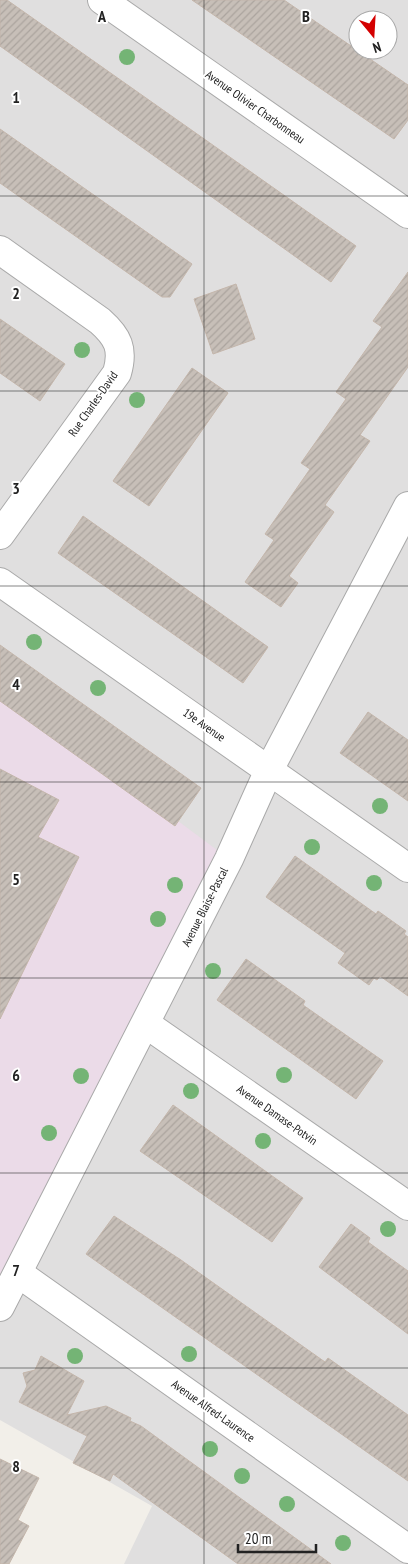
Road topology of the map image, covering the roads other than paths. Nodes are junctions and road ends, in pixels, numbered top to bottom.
1 (102, 0) edge
2 (408, 214) edge
3 (0, 250) edge
4 (408, 506) edge
5 (0, 536) edge
6 (401, 538) edge
7 (0, 582) edge
8 (269, 770) junction
9 (408, 868) edge
10 (146, 1024) junction
11 (408, 1206) edge
12 (18, 1273) junction
13 (0, 1307) edge
14 (408, 1549) edge

1 - 2 street, Avenue Olivier Charbonneau
3 - 5 street, Rue Charles-David
4 - 6 street, Avenue Blaise-Pascal
6 - 8 street, Avenue Blaise-Pascal
7 - 8 street, 19e Avenue
8 - 9 street, 19e Avenue
8 - 10 street, Avenue Blaise-Pascal
10 - 11 street, Avenue Damase-Potvin
10 - 12 street, Avenue Blaise-Pascal
12 - 13 street, Avenue Blaise-Pascal
12 - 14 street, Avenue Alfred-Laurence

